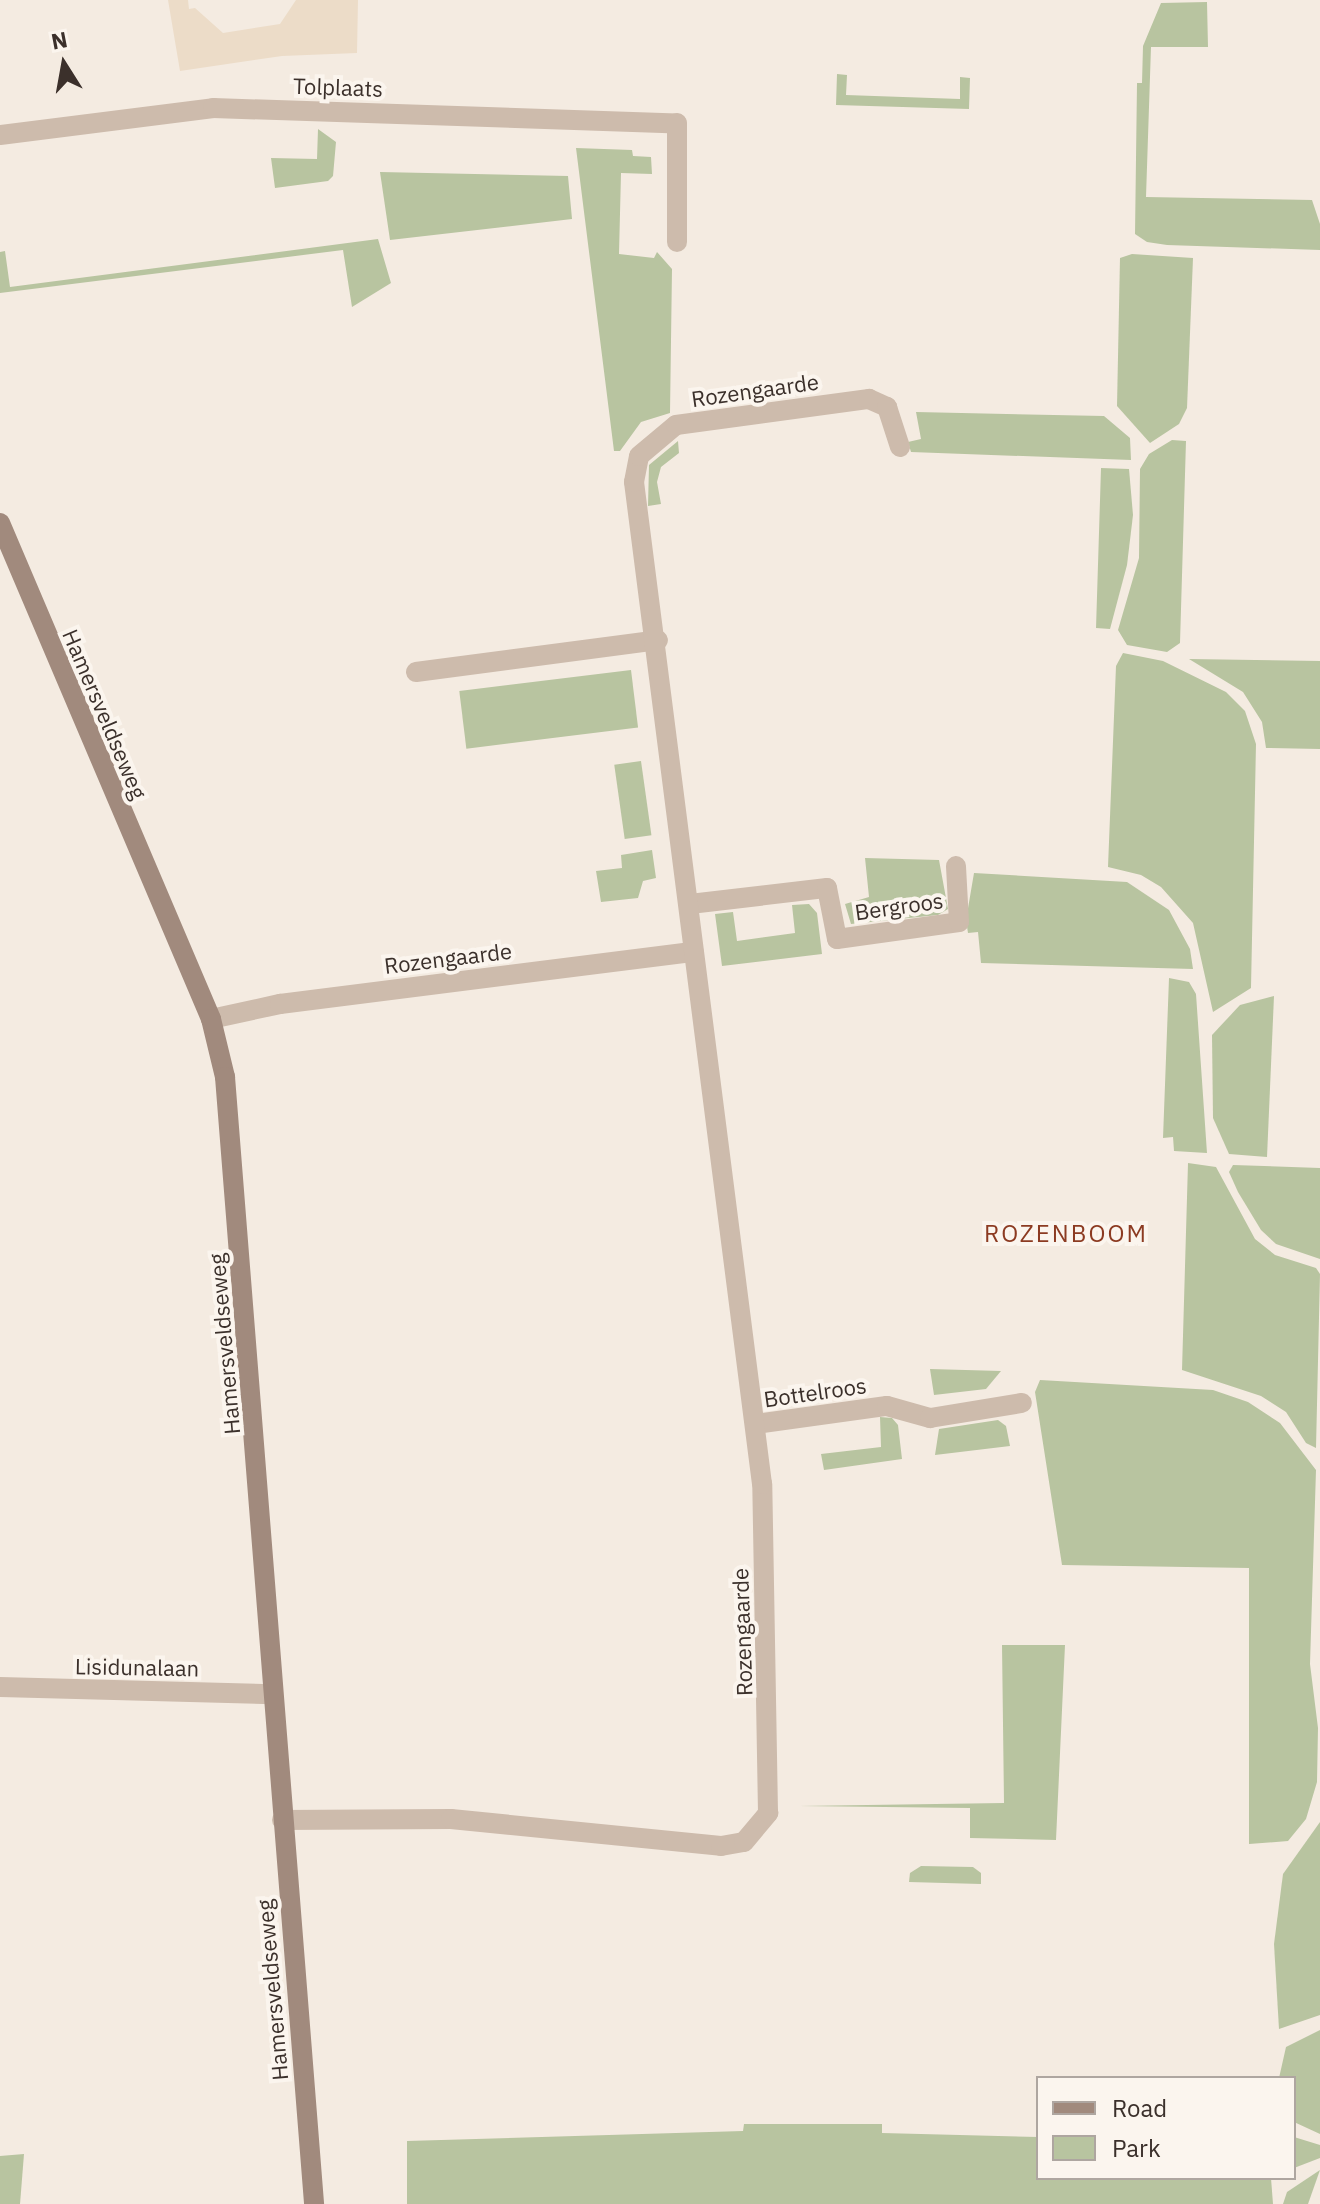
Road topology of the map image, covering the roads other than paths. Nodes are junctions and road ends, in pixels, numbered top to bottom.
1 (0, 135) edge
2 (677, 242) dead end
3 (900, 447) dead end
4 (0, 523) edge
5 (658, 640) junction
6 (416, 672) dead end
7 (956, 866) dead end
8 (690, 904) junction
9 (694, 952) junction
10 (211, 1019) junction
11 (1022, 1403) dead end
12 (755, 1424) junction
13 (0, 1687) edge
14 (273, 1694) junction
15 (282, 1820) junction
16 (314, 2204) edge

1 - 2 street, Tolplaats
3 - 5 street, Rozengaarde
4 - 10 street, Hamersveldseweg
5 - 6 street
5 - 8 street, Rozengaarde
7 - 8 street, Bergroos
8 - 9 street, Rozengaarde
9 - 10 street, Rozengaarde
9 - 12 street, Rozengaarde
10 - 14 street, Hamersveldseweg
11 - 12 street, Bottelroos
12 - 15 street, Rozengaarde
13 - 14 street, Lisidunalaan
14 - 15 street, Hamersveldseweg
15 - 16 street, Hamersveldseweg

